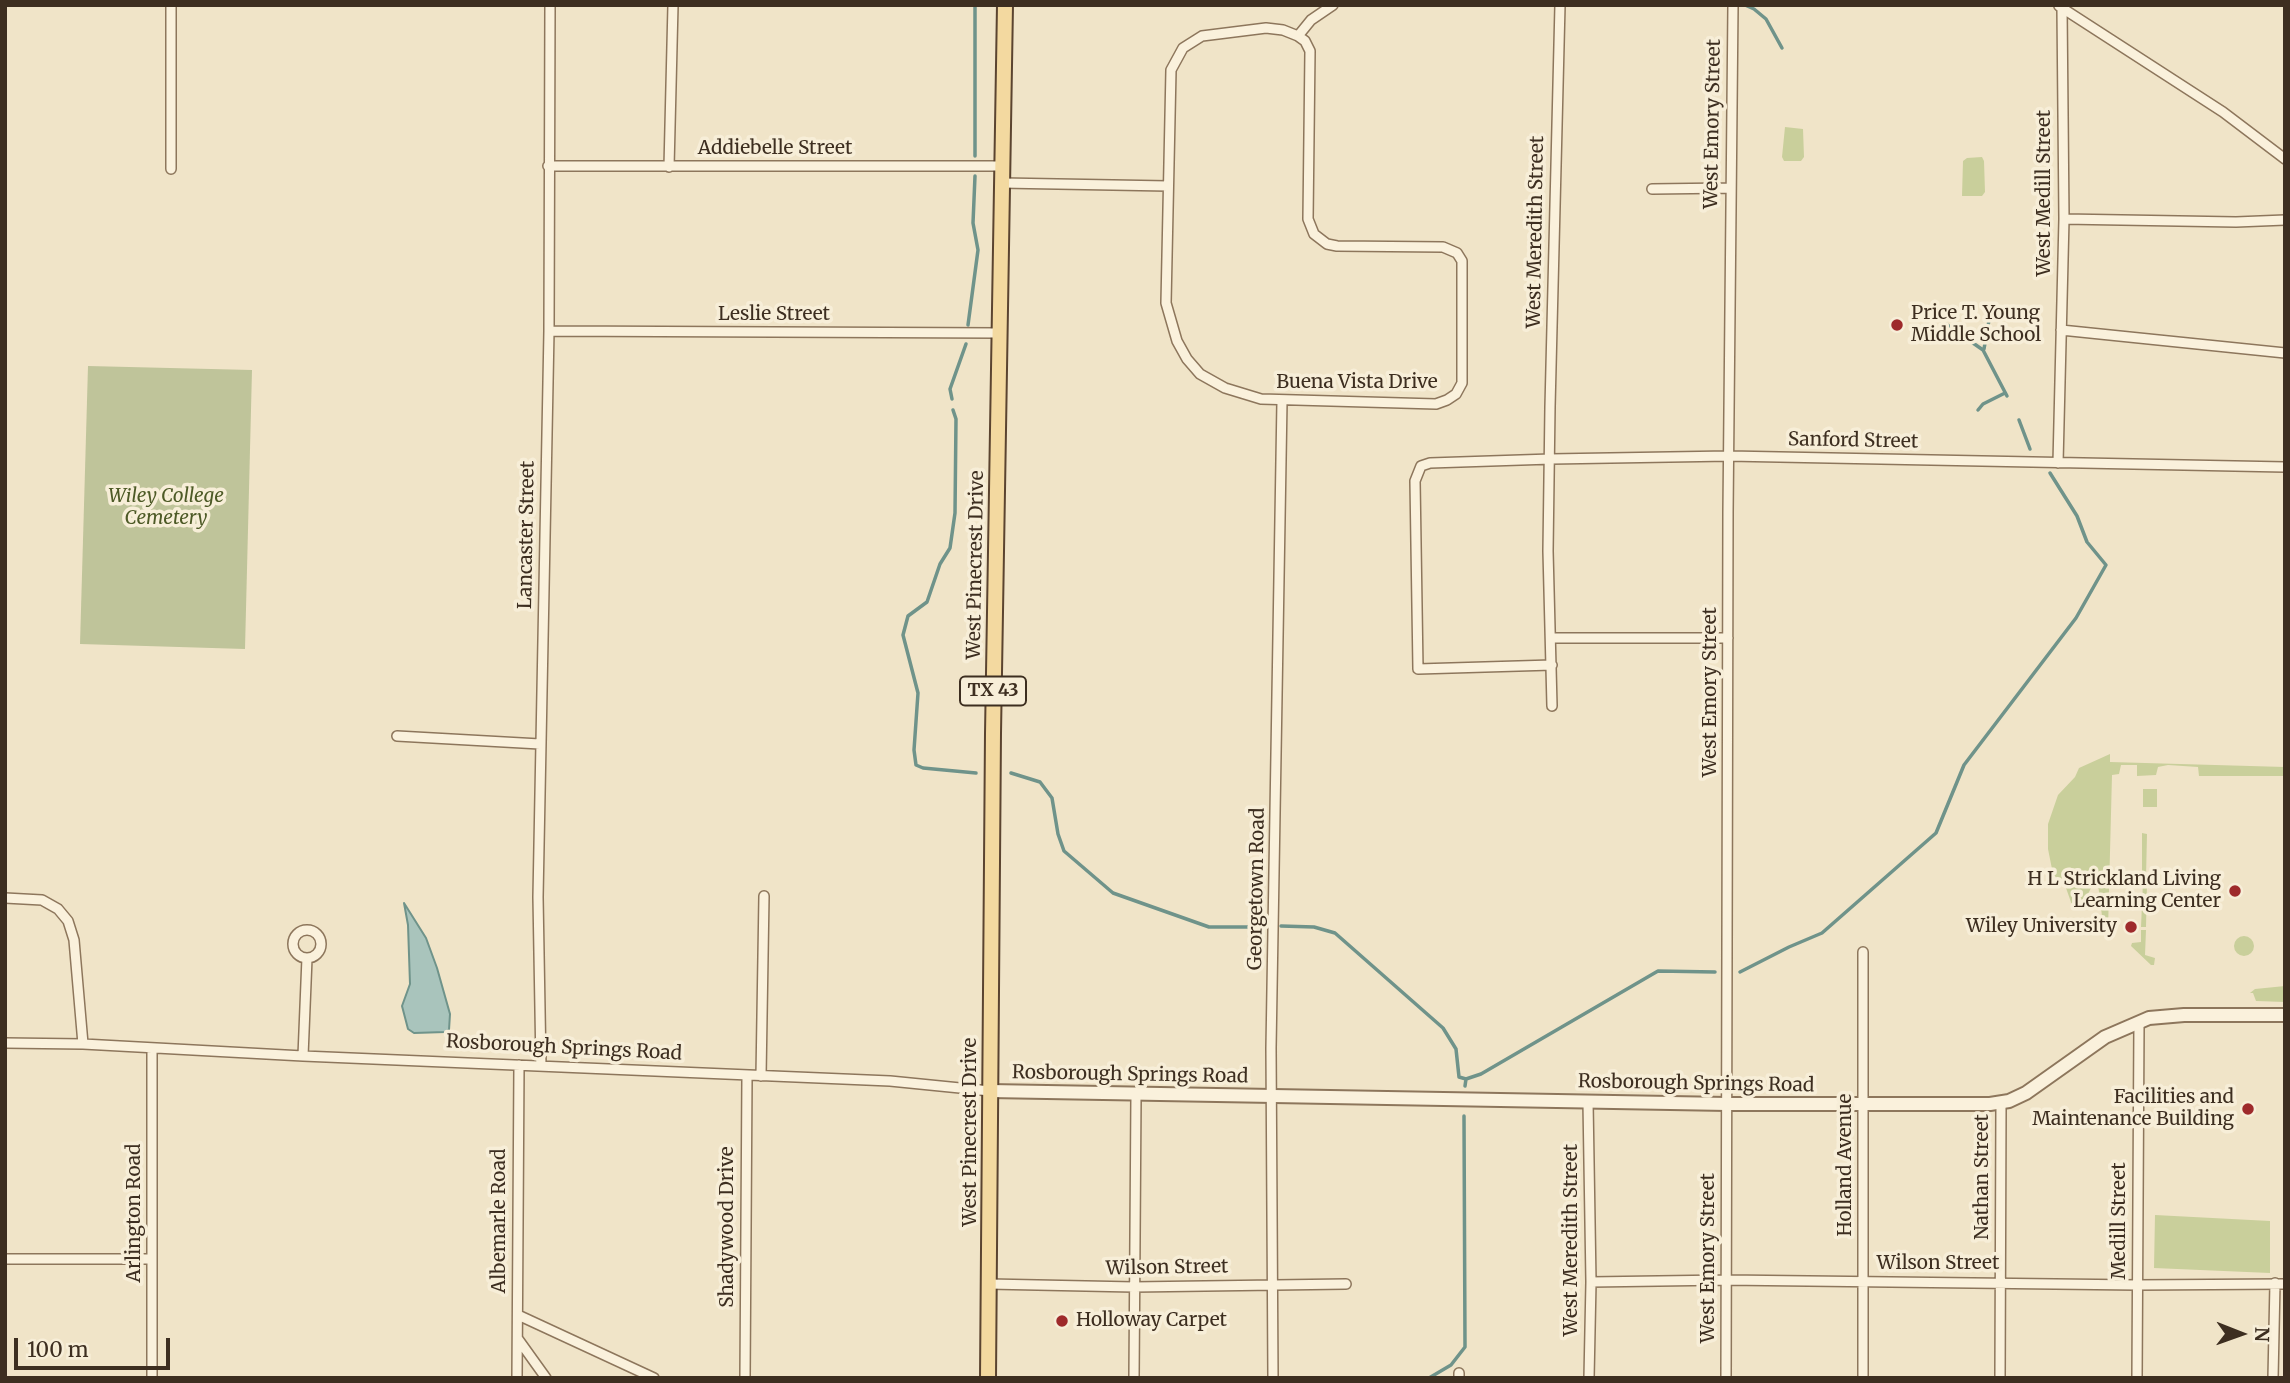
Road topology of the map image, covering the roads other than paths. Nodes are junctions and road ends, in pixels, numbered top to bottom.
1 (171, 5) edge
2 (550, 5) edge
3 (673, 5) edge
4 (1004, 5) edge
5 (1333, 5) edge
6 (1560, 5) edge
7 (1732, 5) edge
8 (2060, 7) edge
9 (1298, 36) junction
10 (2285, 159) edge
11 (548, 166) junction
12 (1002, 166) junction
13 (669, 167) junction
14 (171, 169) dead end
15 (1002, 183) junction
16 (1168, 186) junction
17 (1730, 188) junction
18 (1652, 189) dead end
19 (2064, 219) junction
20 (2285, 220) edge
21 (2061, 330) junction
22 (549, 331) junction
23 (998, 333) junction
24 (2285, 354) edge
25 (1283, 401) junction
26 (1729, 456) junction
27 (1551, 459) junction
28 (2058, 463) junction
29 (2285, 467) edge
30 (1551, 638) junction
31 (1728, 638) junction
32 (1552, 665) junction
33 (1552, 706) dead end
34 (397, 736) dead end
35 (540, 744) junction
36 (764, 895) dead end
37 (5, 898) edge
38 (1863, 952) dead end
39 (307, 958) dead end
40 (2285, 1015) edge
41 (2139, 1022) junction
42 (5, 1043) edge
43 (83, 1044) junction
44 (152, 1049) junction
45 (303, 1056) junction
46 (519, 1065) junction
47 (541, 1066) junction
48 (747, 1076) junction
49 (761, 1076) junction
50 (990, 1091) junction
51 (1136, 1095) junction
52 (1271, 1097) junction
53 (1588, 1102) junction
54 (2001, 1103) junction
55 (1727, 1104) junction
56 (1864, 1105) junction
57 (5, 1259) edge
58 (152, 1259) junction
59 (1726, 1280) junction
60 (1591, 1282) junction
61 (1864, 1282) junction
62 (2000, 1282) junction
63 (2280, 1283) edge
64 (989, 1284) junction
65 (1271, 1284) junction
66 (1346, 1284) dead end
67 (2137, 1284) junction
68 (1134, 1287) junction
69 (518, 1315) junction
70 (517, 1339) junction
71 (152, 1378) edge
72 (517, 1378) edge
73 (546, 1378) edge
74 (654, 1378) edge
75 (745, 1378) edge
76 (988, 1378) edge
77 (1134, 1378) edge
78 (1273, 1378) edge
79 (1589, 1378) edge
80 (1726, 1378) edge
81 (1863, 1378) edge
82 (2000, 1378) edge
83 (2137, 1378) edge
84 (2273, 1378) edge

1 - 14 street
2 - 11 street, Lancaster Street
3 - 13 street
4 - 12 main road, West Pinecrest Drive / TX 43
5 - 9 street
6 - 27 street, West Meredith Street
7 - 17 street, West Emory Street
8 - 10 street
8 - 19 street, West Medill Street
9 - 16 street, Buena Vista Drive
9 - 25 street, Buena Vista Drive
11 - 13 street, Addiebelle Street
11 - 22 street, Lancaster Street
12 - 13 street, Addiebelle Street
12 - 15 main road, West Pinecrest Drive / TX 43
15 - 16 street
15 - 23 main road, West Pinecrest Drive / TX 43
16 - 25 street, Buena Vista Drive
17 - 18 street
17 - 26 street, West Emory Street
19 - 20 street
19 - 21 street, West Medill Street
21 - 24 street
21 - 28 street, West Medill Street
22 - 23 street, Leslie Street
22 - 35 street, Lancaster Street
23 - 50 main road, West Pinecrest Drive / TX 43
25 - 52 street, Georgetown Road
26 - 27 street, Sanford Street
26 - 28 street, Sanford Street
26 - 31 street, West Emory Street
27 - 30 street, West Meredith Street
27 - 32 street, Sanford Street
28 - 29 street, Sanford Street
30 - 31 street
30 - 32 street, West Meredith Street
31 - 55 street, West Emory Street
32 - 33 street, West Meredith Street
34 - 35 street
35 - 47 street, Lancaster Street
36 - 49 street
37 - 43 street
38 - 56 street, Holland Avenue
39 - 45 street
40 - 41 street, Rosborough Springs Road
41 - 54 street, Rosborough Springs Road
41 - 67 street, Medill Street
42 - 43 street, Rosborough Springs Road
43 - 44 street, Rosborough Springs Road
44 - 45 street, Rosborough Springs Road
44 - 58 street, Arlington Road
45 - 46 street, Rosborough Springs Road
46 - 47 street, Rosborough Springs Road
46 - 69 street, Albemarle Road
47 - 48 street, Rosborough Springs Road
48 - 49 street, Rosborough Springs Road
48 - 75 street, Shadywood Drive
49 - 50 street, Rosborough Springs Road
50 - 51 street, Rosborough Springs Road
50 - 64 main road, West Pinecrest Drive / TX 43
51 - 52 street, Rosborough Springs Road
51 - 68 street
52 - 53 street, Rosborough Springs Road
52 - 65 street, Georgetown Road
53 - 55 street, Rosborough Springs Road
53 - 60 street, West Meredith Street
54 - 56 street, Rosborough Springs Road
54 - 62 street, Nathan Street
55 - 56 street, Rosborough Springs Road
55 - 59 street, West Emory Street
56 - 61 street, Holland Avenue
57 - 58 street
58 - 71 street, Arlington Road
59 - 60 street, Wilson Street
59 - 61 street, Wilson Street
59 - 80 street, West Emory Street
60 - 79 street, West Meredith Street
61 - 62 street, Wilson Street
61 - 81 street, Holland Avenue
62 - 67 street, Wilson Street
62 - 82 street, Nathan Street
63 - 67 street, Wilson Street
63 - 84 street
64 - 68 street, Wilson Street
64 - 76 main road, West Pinecrest Drive / TX 43
65 - 66 street, Wilson Street
65 - 68 street, Wilson Street
65 - 78 street, Georgetown Road
67 - 83 street, Medill Street
68 - 77 street
69 - 70 street, Albemarle Road
69 - 74 street
70 - 72 street, Albemarle Road
70 - 73 street

